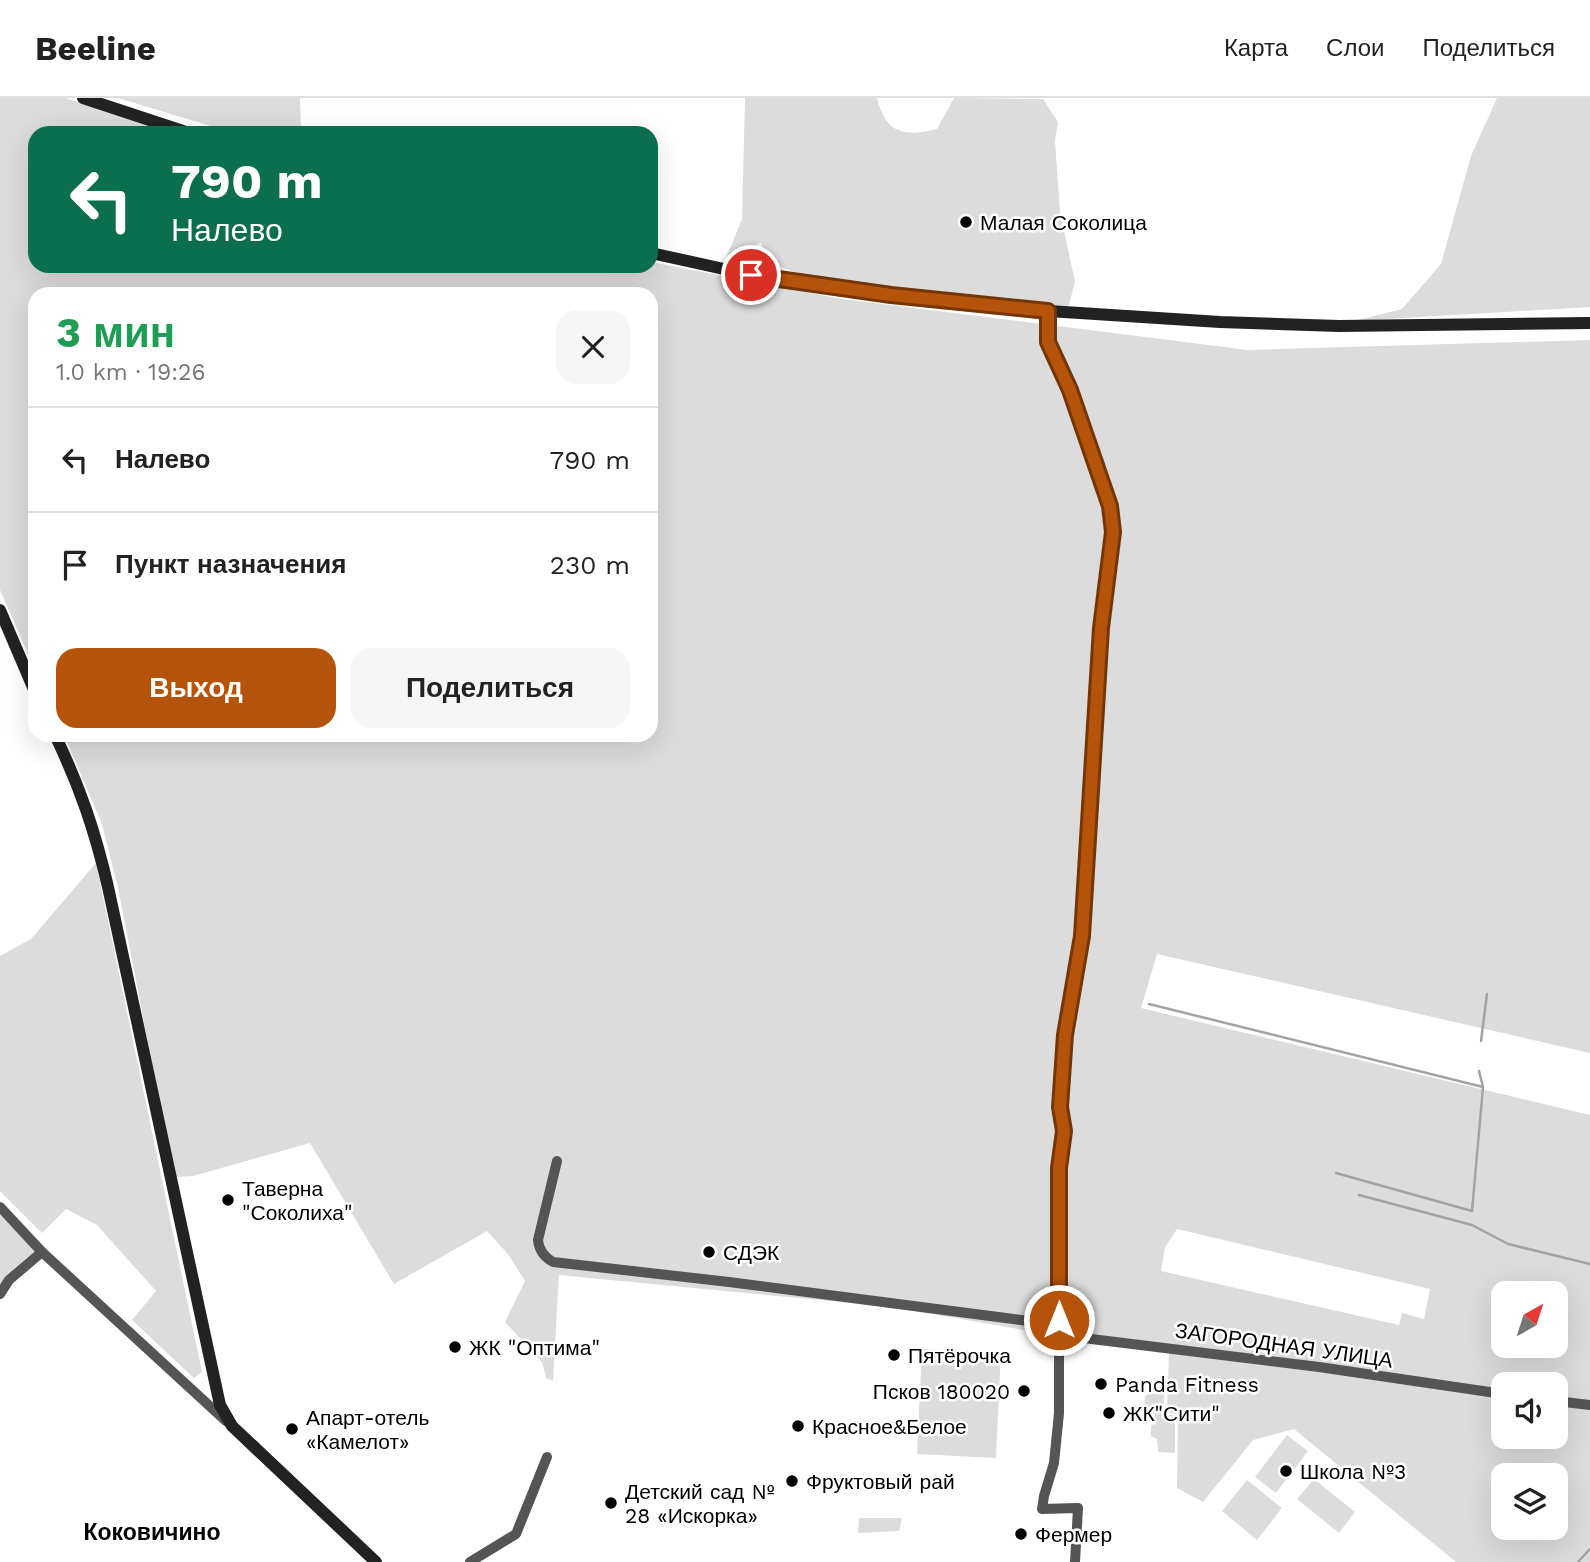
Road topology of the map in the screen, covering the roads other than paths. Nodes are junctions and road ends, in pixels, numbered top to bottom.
1 (83, 98) edge
2 (168, 126) edge
3 (658, 255) edge
4 (1048, 311) junction
5 (1590, 323) edge
6 (0, 610) edge
7 (28, 676) edge
8 (58, 742) edge
9 (557, 1161) dead end
10 (0, 1207) edge
11 (42, 1252) junction
12 (0, 1294) edge
13 (1059, 1330) junction
14 (214, 1382) junction
15 (194, 1391) junction
16 (1491, 1392) edge
17 (1568, 1402) edge
18 (1590, 1405) edge
19 (232, 1426) junction
20 (547, 1457) dead end
21 (376, 1562) edge
22 (470, 1562) edge
23 (1075, 1562) edge

1 - 2 street
3 - 4 street
4 - 5 street
4 - 13 street
6 - 7 street
8 - 14 street
9 - 13 street, ЗАГОРОДНАЯ УЛИЦА
10 - 11 street
11 - 12 street
11 - 15 street
13 - 16 street, ЗАГОРОДНАЯ УЛИЦА
13 - 23 street
14 - 15 street
14 - 19 street
15 - 19 street
17 - 18 street
19 - 21 street
20 - 22 street

